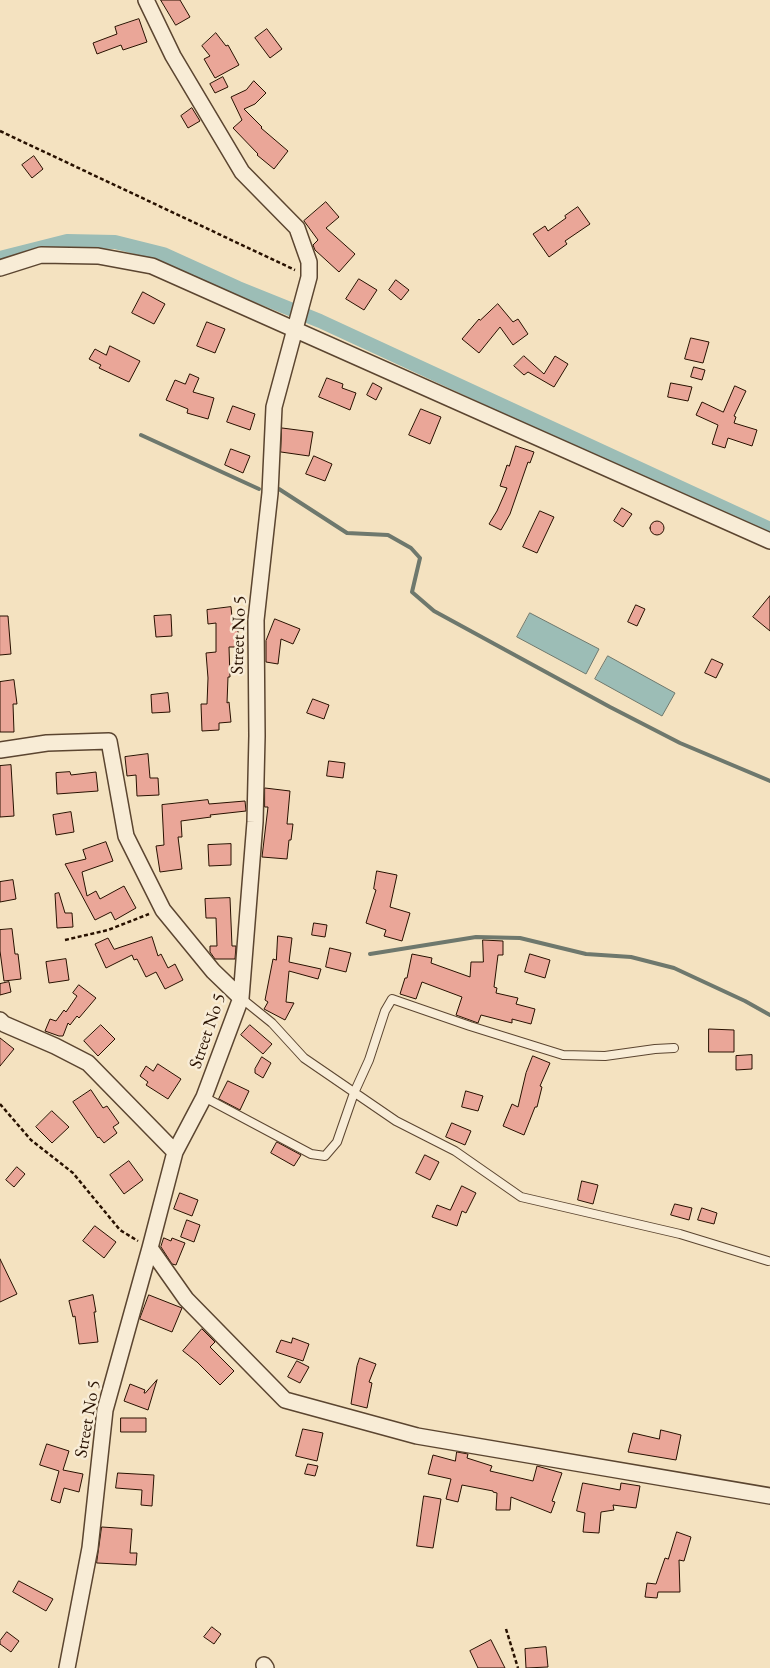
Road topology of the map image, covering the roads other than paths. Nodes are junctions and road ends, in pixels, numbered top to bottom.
1 (146, 0) edge
2 (0, 268) edge
3 (296, 325) junction
4 (770, 541) edge
5 (0, 750) edge
6 (241, 998) junction
7 (0, 1020) edge
8 (674, 1048) dead end
9 (354, 1092) junction
10 (204, 1097) junction
11 (175, 1152) junction
12 (150, 1248) junction
13 (768, 1261) dead end
14 (770, 1496) edge
15 (67, 1668) edge

1 - 3 street, Street No 5
2 - 3 street
3 - 4 street
3 - 6 street, Street No 5
5 - 6 street
6 - 9 lane
6 - 10 street, Street No 5
7 - 11 street
8 - 9 lane
9 - 10 lane
9 - 13 lane
10 - 11 street, Street No 5
11 - 12 street, Street No 5
12 - 14 street
12 - 15 street, Street No 5

